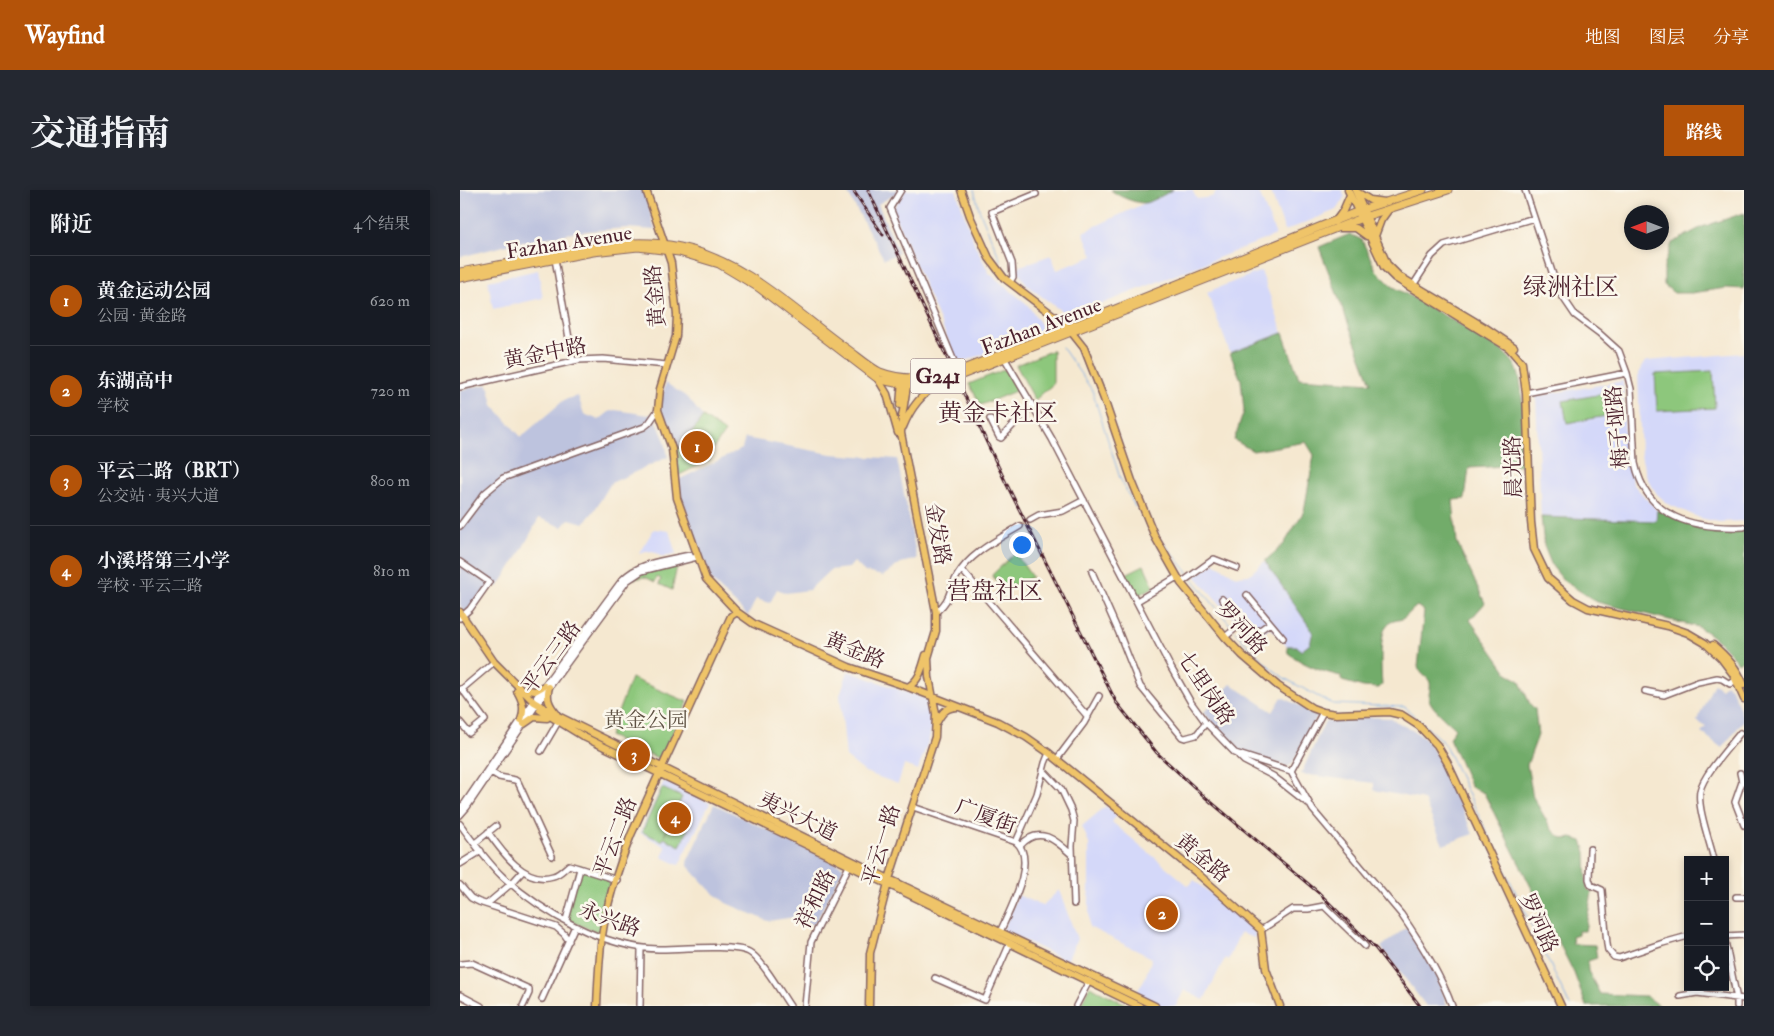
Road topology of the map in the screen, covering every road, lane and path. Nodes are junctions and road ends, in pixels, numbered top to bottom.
1 (646, 190) edge
2 (901, 190) edge
3 (961, 190) edge
4 (1423, 190) edge
5 (1448, 190) edge
6 (1525, 190) edge
7 (1352, 192) edge
8 (1036, 194) dead end
9 (1388, 205) junction
10 (1362, 214) junction
11 (1534, 218) junction
12 (1336, 225) junction
13 (1373, 238) junction
14 (666, 248) junction
15 (555, 259) junction
16 (460, 272) edge
17 (460, 278) edge
18 (1010, 282) junction
19 (1412, 287) junction
20 (1070, 330) junction
21 (1006, 359) junction
22 (573, 361) junction
23 (666, 365) junction
24 (958, 370) junction
25 (1627, 373) junction
26 (878, 379) junction
27 (905, 381) junction
28 (940, 382) junction
29 (460, 387) edge
30 (1528, 393) junction
31 (1032, 405) junction
32 (658, 411) junction
33 (990, 419) dead end
34 (900, 433) junction
35 (1084, 500) junction
36 (1030, 520) tunnel mouth
37 (460, 526) edge
38 (1020, 526) tunnel mouth
39 (1744, 528) edge
40 (695, 555) junction
41 (460, 562) edge
42 (1237, 568) dead end
43 (962, 570) junction
44 (1092, 572) dead end
45 (1177, 577) junction
46 (1181, 584) junction
47 (1247, 595) dead end
48 (1222, 600) dead end
49 (1137, 601) junction
50 (737, 612) junction
51 (936, 612) junction
52 (461, 617) edge
53 (1242, 623) junction
54 (1270, 623) junction
55 (1225, 637) junction
56 (1283, 638) dead end
57 (926, 654) junction
58 (492, 663) junction
59 (1744, 665) edge
60 (1738, 675) edge
61 (1744, 685) edge
62 (547, 687) junction
63 (908, 687) junction
64 (461, 689) edge
65 (518, 689) junction
66 (1645, 691) dead end
67 (931, 696) junction
68 (1099, 696) dead end
69 (1744, 699) edge
70 (534, 704) junction
71 (961, 708) junction
72 (1323, 712) junction
73 (1088, 717) junction
74 (559, 720) junction
75 (460, 722) edge
76 (522, 722) junction
77 (937, 723) junction
78 (1206, 723) junction
79 (1740, 733) dead end
80 (541, 751) dead end
81 (1049, 753) junction
82 (1235, 753) junction
83 (1057, 759) junction
84 (1042, 770) junction
85 (661, 771) junction
86 (1291, 771) junction
87 (491, 772) junction
88 (1740, 772) dead end
89 (913, 807) junction
90 (460, 808) edge
91 (1313, 810) junction
92 (460, 815) edge
93 (460, 824) edge
94 (1744, 825) edge
95 (496, 826) dead end
96 (488, 832) junction
97 (475, 843) junction
98 (1018, 844) junction
99 (1590, 849) dead end
100 (481, 851) junction
101 (1072, 855) junction
102 (552, 856) dead end
103 (1713, 856) edge
104 (460, 864) edge
105 (850, 866) junction
106 (580, 868) junction
107 (523, 871) junction
108 (616, 880) junction
109 (887, 881) junction
110 (512, 883) junction
111 (460, 885) edge
112 (1744, 897) edge
113 (1736, 898) dead end
114 (487, 904) junction
115 (1074, 904) dead end
116 (566, 920) junction
117 (575, 926) junction
118 (1261, 930) junction
119 (1000, 932) junction
120 (1744, 935) edge
121 (1729, 936) edge
122 (1684, 937) edge
123 (604, 938) junction
124 (569, 941) junction
125 (1010, 943) junction
126 (1365, 946) dead end
127 (1726, 946) edge
128 (641, 948) junction
129 (460, 964) edge
130 (935, 978) dead end
131 (1089, 981) junction
132 (460, 995) edge
133 (1680, 996) dead end
134 (1744, 998) edge
135 (542, 999) dead end
136 (1737, 999) junction
137 (481, 1006) edge
138 (522, 1006) edge
139 (597, 1006) edge
140 (601, 1006) edge
141 (640, 1006) edge
142 (790, 1006) edge
143 (805, 1006) edge
144 (867, 1006) edge
145 (1076, 1006) edge
146 (1139, 1006) edge
147 (1155, 1006) edge
148 (1280, 1006) edge
149 (1452, 1006) edge
150 (1561, 1006) edge
151 (1736, 1006) edge

1 - 14 main road, 黄金路
2 - 24 street
3 - 18 main road, 罗河路
4 - 9 highway, Fazhan Avenue / G241
5 - 9 highway, Fazhan Avenue / G241
6 - 11 street, 梅子垭路
7 - 9 main road
7 - 10 main road, 晨光路
7 - 12 main road
8 - 18 street
9 - 10 highway, Fazhan Avenue / G241
9 - 13 main road
10 - 12 highway, Fazhan Avenue / G241
10 - 13 main road, 晨光路
11 - 19 street
11 - 25 street, 梅子垭路
12 - 13 main road
12 - 20 highway, Fazhan Avenue / G241
13 - 19 main road, 晨光路
14 - 15 highway, Fazhan Avenue / G241
14 - 16 highway, Fazhan Avenue / G241
14 - 23 main road, 黄金路
14 - 26 highway, Fazhan Avenue / G241
14 - 27 highway, Fazhan Avenue / G241
15 - 17 highway, Fazhan Avenue / G241
15 - 22 street
18 - 20 main road, 罗河路
19 - 30 main road, 晨光路
20 - 21 highway, Fazhan Avenue / G241
20 - 24 highway, Fazhan Avenue / G241
20 - 45 main road, 罗河路
21 - 28 highway, Fazhan Avenue / G241
21 - 31 street, 七里岗路
22 - 23 street, 黄金中路
22 - 29 street, 黄金中路
23 - 32 main road, 黄金路
24 - 27 highway, Fazhan Avenue / G241
25 - 30 street
25 - 39 street, 梅子垭路
26 - 27 highway, Fazhan Avenue / G241
26 - 34 main road
27 - 28 highway, Fazhan Avenue / G241
27 - 34 main road, 金发路
28 - 34 main road
30 - 60 main road, 晨光路
31 - 33 street
31 - 35 street, 七里岗路
32 - 37 street
32 - 40 main road, 黄金路
34 - 51 main road, 金发路
34 - 57 main road, 金发路
35 - 36 street
35 - 49 street, 七里岗路
38 - 43 street
40 - 50 main road, 黄金路
40 - 62 street, 平云三路
41 - 52 street
42 - 46 street
43 - 51 street
43 - 73 street
44 - 78 street
45 - 46 main road, 罗河路
45 - 49 street
46 - 55 main road, 罗河路
47 - 54 street
48 - 53 street
49 - 78 street, 七里岗路
50 - 63 main road, 黄金路
50 - 85 main road, 平云二路
51 - 67 main road, 金发路
52 - 58 main road, 夷兴大道
53 - 54 street
53 - 55 street
54 - 56 street
55 - 72 main road, 罗河路
57 - 63 main road
57 - 67 main road, 金发路
58 - 64 street
58 - 65 main road, 夷兴大道
59 - 60 main road
60 - 61 main road, 晨光路
60 - 66 street
60 - 69 main road, 晨光路
62 - 65 main road
62 - 70 street, 平云三路
62 - 74 main road
63 - 67 main road, 黄金路
64 - 75 street
65 - 70 main road, 夷兴大道
65 - 76 main road
67 - 71 main road, 黄金路
67 - 77 main road, 平云一路
67 - 109 main road, 平云一路
68 - 73 street
70 - 74 main road, 夷兴大道
70 - 76 street, 平云三路
71 - 77 main road
71 - 81 main road, 黄金路
72 - 86 street
72 - 150 main road, 罗河路
73 - 83 street
74 - 76 main road
74 - 80 street
74 - 85 main road, 夷兴大道
76 - 87 street, 平云三路
76 - 90 street, 平云三路
77 - 89 main road, 平云一路
78 - 82 street, 七里岗路
79 - 103 street
81 - 83 main road, 黄金路
81 - 84 street
82 - 86 street, 七里岗路
82 - 91 street
83 - 118 main road, 黄金路
84 - 98 street
84 - 101 street
85 - 105 main road, 夷兴大道
85 - 108 main road, 平云二路
85 - 109 main road, 夷兴大道
86 - 91 street
87 - 92 street, 平云三路
87 - 102 street
88 - 94 street
89 - 98 street, 广厦街
89 - 109 main road, 平云一路
91 - 149 street
93 - 97 street, 永兴路
95 - 96 street
96 - 97 street
96 - 107 street
97 - 100 street, 永兴路
98 - 101 street
98 - 119 street, 广厦街
99 - 122 street
100 - 104 street
100 - 110 street, 永兴路
101 - 115 street
105 - 109 main road, 夷兴大道
105 - 143 street, 祥和路
106 - 107 street
106 - 108 street
106 - 116 street
107 - 110 street
108 - 123 main road, 平云二路
109 - 119 main road, 夷兴大道
109 - 125 main road, 夷兴大道
109 - 144 main road, 平云一路
110 - 114 street
110 - 116 street, 永兴路
111 - 114 street
112 - 113 street
114 - 124 street
116 - 117 street, 永兴路
117 - 123 street, 永兴路
117 - 124 street
118 - 126 street
118 - 148 main road
119 - 147 main road, 夷兴大道
120 - 121 street
123 - 128 street, 永兴路
123 - 139 main road, 平云二路
123 - 140 main road, 平云二路
124 - 135 street
125 - 130 street
125 - 131 main road, 夷兴大道
127 - 136 street
128 - 141 street
128 - 142 street, 永兴路
129 - 138 street
131 - 145 street
131 - 146 main road, 夷兴大道
132 - 137 street
133 - 136 street
134 - 136 street
136 - 151 street

